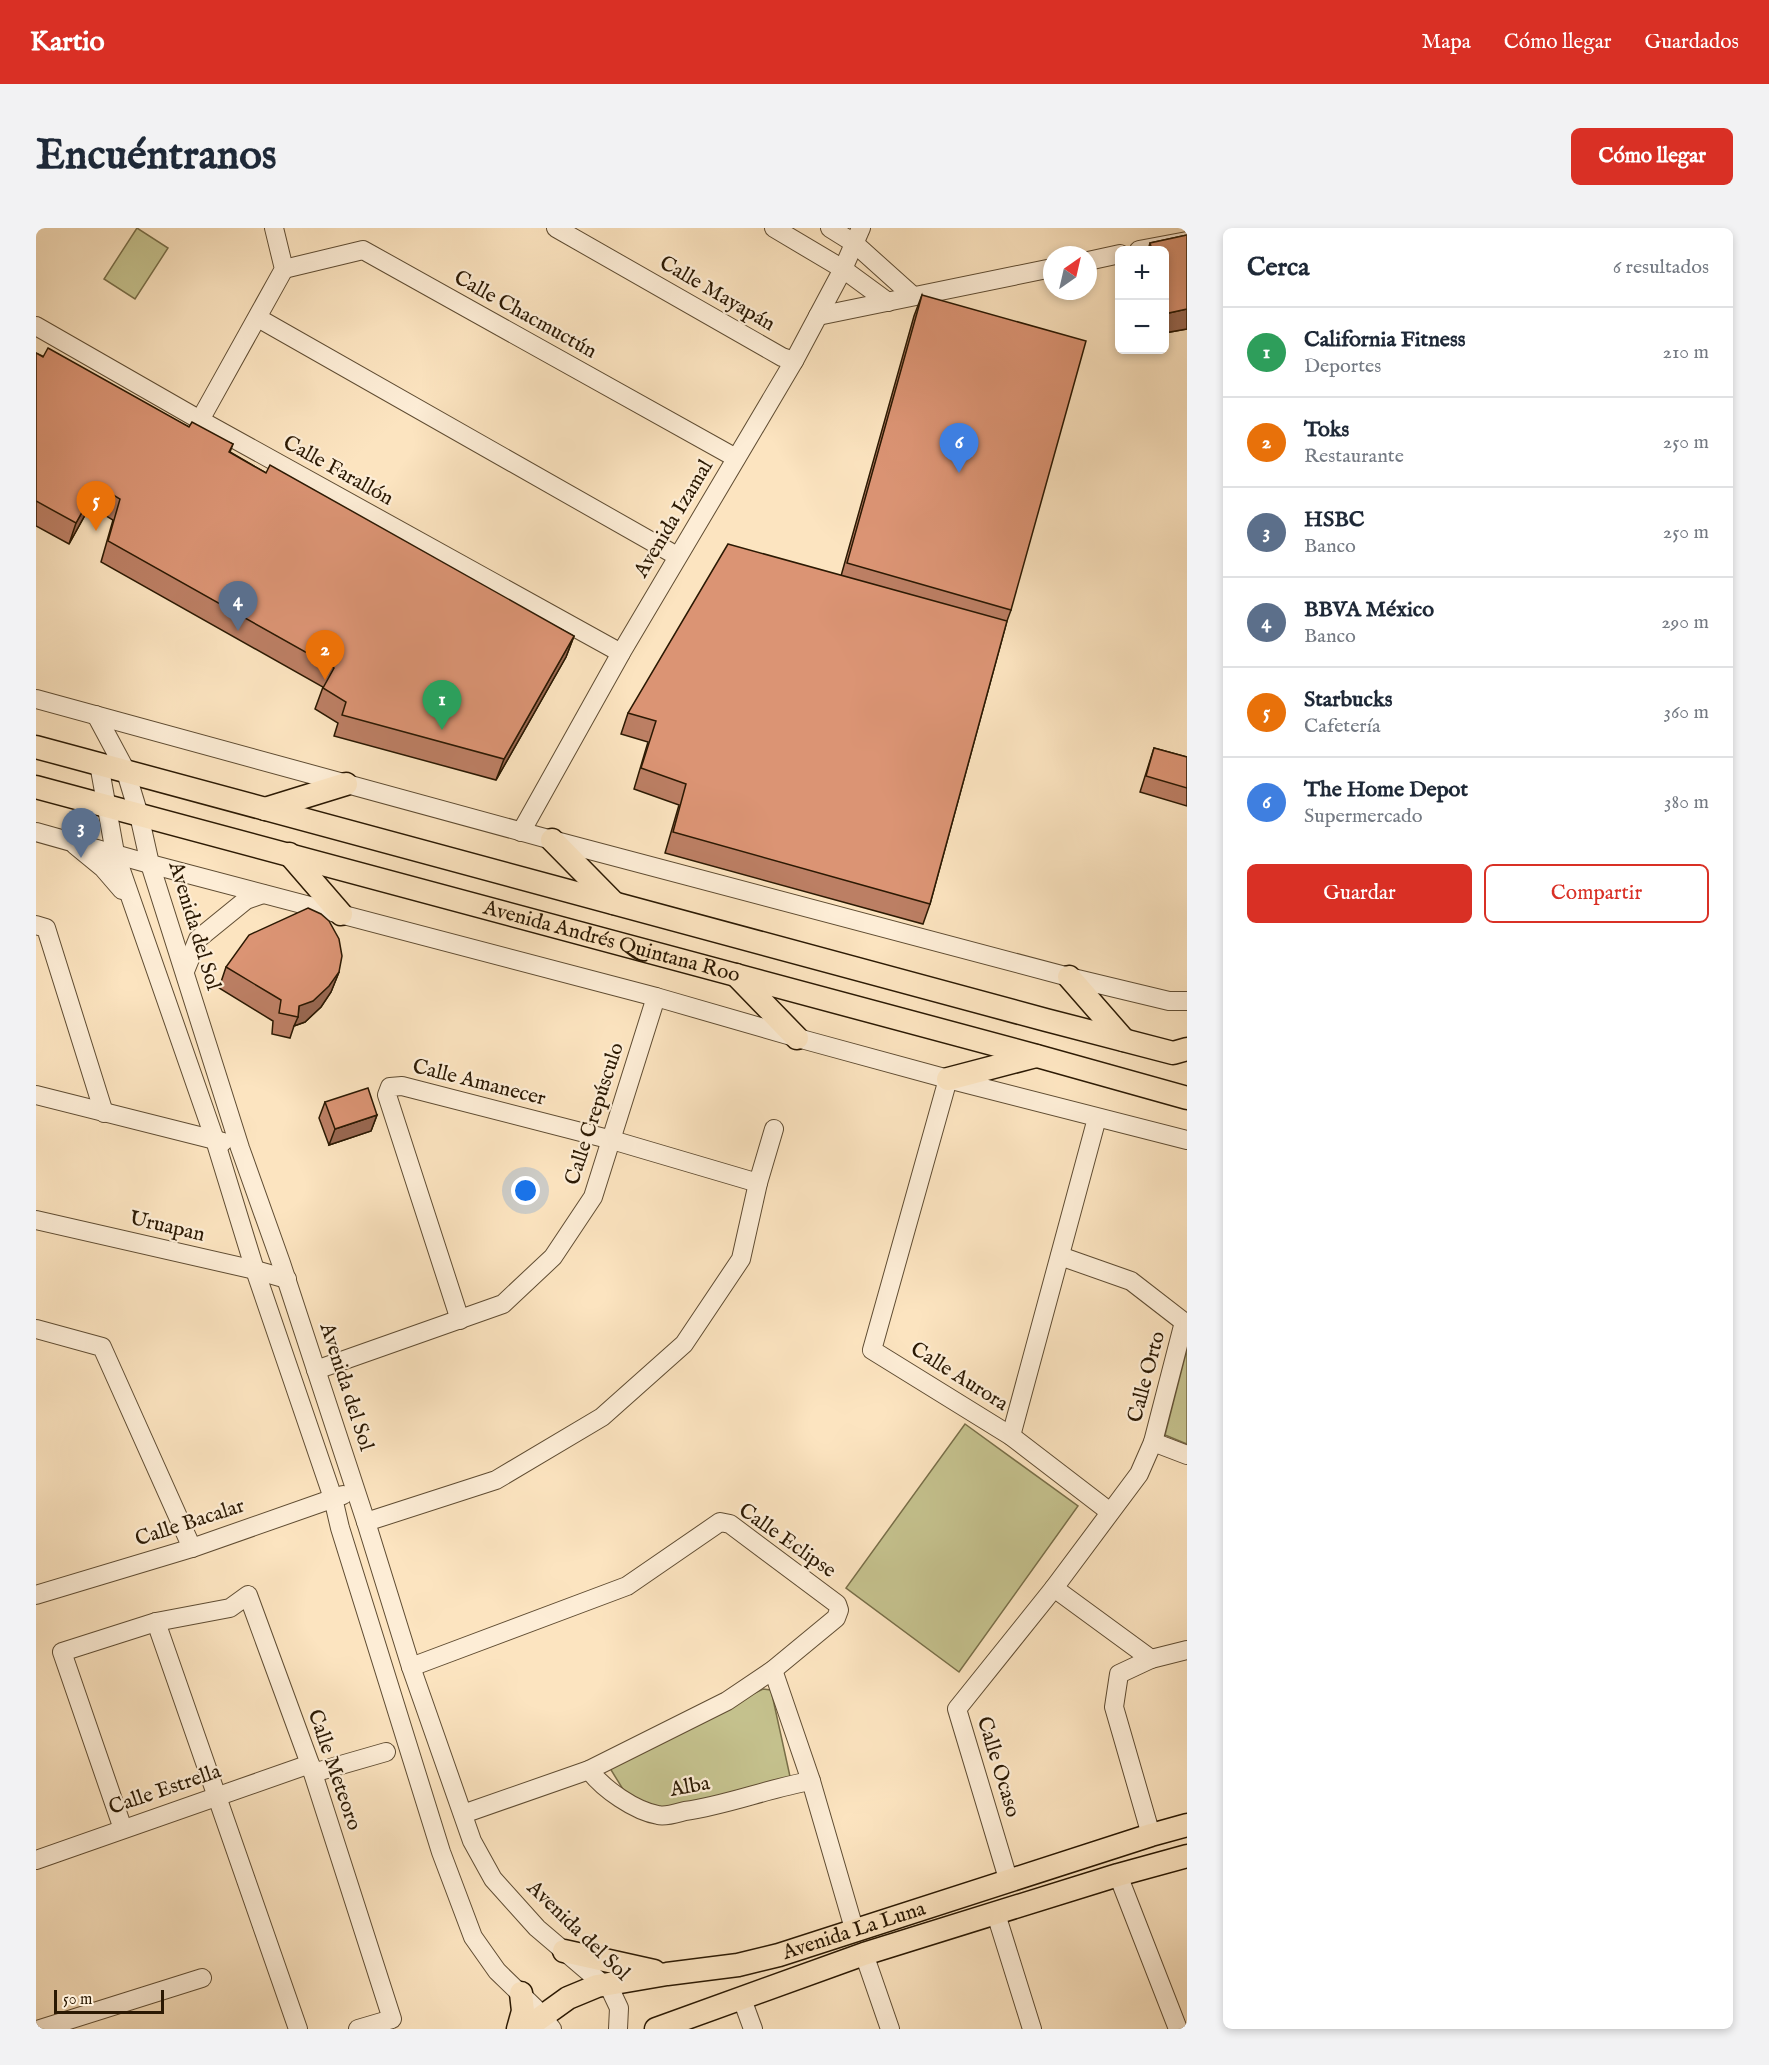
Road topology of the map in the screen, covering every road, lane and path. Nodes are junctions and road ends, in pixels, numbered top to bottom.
1 (274, 228) edge
2 (556, 228) edge
3 (774, 228) edge
4 (830, 228) edge
5 (857, 235) edge
6 (1187, 241) edge
7 (1160, 246) edge
8 (1115, 255) edge
9 (1097, 259) edge
10 (843, 268) junction
11 (284, 269) junction
12 (1043, 270) edge
13 (913, 296) junction
14 (888, 302) junction
15 (818, 316) junction
16 (258, 318) junction
17 (36, 326) edge
18 (794, 361) junction
19 (200, 420) junction
20 (736, 458) junction
21 (677, 556) junction
22 (621, 653) junction
23 (36, 699) edge
24 (96, 715) junction
25 (36, 747) edge
26 (99, 764) junction
27 (124, 770) junction
28 (346, 784) junction
29 (36, 787) edge
30 (107, 806) junction
31 (265, 809) junction
32 (140, 815) junction
33 (36, 832) edge
34 (521, 832) junction
35 (69, 840) junction
36 (552, 840) junction
37 (115, 853) junction
38 (289, 854) junction
39 (150, 864) junction
40 (263, 894) junction
41 (129, 898) junction
42 (615, 904) junction
43 (341, 914) junction
44 (36, 925) edge
45 (184, 971) junction
46 (735, 974) junction
47 (1069, 977) junction
48 (656, 997) junction
49 (1187, 1001) edge
50 (796, 1038) junction
51 (1124, 1040) junction
52 (1187, 1049) edge
53 (1037, 1056) junction
54 (948, 1079) junction
55 (36, 1095) edge
56 (1187, 1098) edge
57 (104, 1113) junction
58 (1098, 1118) junction
59 (774, 1129) dead end
60 (215, 1140) junction
61 (612, 1140) junction
62 (1187, 1140) edge
63 (240, 1148) junction
64 (758, 1184) junction
65 (36, 1220) edge
66 (1060, 1256) junction
67 (255, 1270) junction
68 (287, 1279) junction
69 (460, 1320) junction
70 (1186, 1324) edge
71 (36, 1329) edge
72 (316, 1370) junction
73 (1011, 1436) junction
74 (1153, 1442) junction
75 (1187, 1455) edge
76 (356, 1491) junction
77 (333, 1498) junction
78 (1110, 1512) junction
79 (366, 1522) junction
80 (192, 1548) junction
81 (1054, 1588) junction
82 (36, 1595) edge
83 (156, 1622) junction
84 (1187, 1650) edge
85 (1151, 1659) junction
86 (411, 1667) junction
87 (773, 1670) junction
88 (431, 1726) junction
89 (403, 1734) junction
90 (386, 1752) dead end
91 (311, 1769) junction
92 (589, 1770) junction
93 (811, 1781) junction
94 (217, 1796) junction
95 (463, 1814) junction
96 (1187, 1825) edge
97 (123, 1829) junction
98 (1151, 1835) junction
99 (1187, 1856) edge
100 (36, 1860) edge
101 (1118, 1875) junction
102 (1009, 1882) junction
103 (996, 1914) junction
104 (855, 1932) junction
105 (564, 1951) junction
106 (864, 1954) junction
107 (667, 1974) junction
108 (202, 1978) dead end
109 (605, 1984) junction
110 (521, 1994) junction
111 (742, 1998) junction
112 (36, 2018) edge
113 (540, 2025) edge
114 (1181, 2026) edge
115 (40, 2029) edge
116 (298, 2029) edge
117 (358, 2029) edge
118 (518, 2029) edge
119 (618, 2029) edge
120 (656, 2029) edge
121 (753, 2029) edge
122 (890, 2029) edge
123 (1032, 2029) edge

1 - 11 street
2 - 18 street, Calle Mayapán
3 - 10 street
4 - 5 street
5 - 10 street, Avenida Izamal
5 - 13 street
6 - 7 street
8 - 9 street
10 - 14 street
10 - 15 street, Avenida Izamal
11 - 16 street
11 - 20 street, Calle Chacmuctún
12 - 13 street
13 - 14 street
14 - 15 street
15 - 18 street, Avenida Izamal
16 - 19 street
16 - 21 street
17 - 19 street, Calle Farallón
18 - 20 street, Avenida Izamal
19 - 22 street, Calle Farallón
20 - 21 street, Avenida Izamal
21 - 22 street, Avenida Izamal
22 - 34 street, Avenida Izamal
23 - 24 street
24 - 27 street, Avenida del Sol
24 - 28 street
25 - 26 main road, Avenida Andrés Quintana Roo
26 - 27 main road, Avenida Andrés Quintana Roo
26 - 30 street
27 - 31 main road, Avenida Andrés Quintana Roo
27 - 32 street, Avenida del Sol
28 - 31 main road
28 - 34 street
29 - 30 main road, Avenida Andrés Quintana Roo
30 - 32 main road, Avenida Andrés Quintana Roo
30 - 37 street
31 - 42 main road, Avenida Andrés Quintana Roo
32 - 38 main road, Avenida Andrés Quintana Roo
32 - 39 street, Avenida del Sol
33 - 35 street, Avenida Andrés Quintana Roo
34 - 36 street
35 - 37 street, Avenida Andrés Quintana Roo
35 - 41 street
36 - 42 main road
36 - 47 street
37 - 39 street, Avenida Andrés Quintana Roo
37 - 41 street
38 - 43 main road
38 - 46 main road, Avenida Andrés Quintana Roo
39 - 40 street, Avenida Andrés Quintana Roo
39 - 45 street, Avenida del Sol
40 - 43 street, Avenida Andrés Quintana Roo
40 - 45 street
41 - 60 street
42 - 51 main road, Avenida Andrés Quintana Roo
43 - 48 street, Avenida Andrés Quintana Roo
44 - 57 street
45 - 63 street, Avenida del Sol
46 - 50 main road
46 - 53 main road, Avenida Andrés Quintana Roo
47 - 49 street
47 - 51 main road
48 - 50 street, Avenida Andrés Quintana Roo
48 - 61 street, Calle Crepúsculo
50 - 54 street, Avenida Andrés Quintana Roo
51 - 52 main road, Avenida Andrés Quintana Roo
53 - 54 main road
53 - 56 main road, Avenida Andrés Quintana Roo
54 - 58 street, Avenida Andrés Quintana Roo
54 - 73 street, Calle Aurora
55 - 57 street
57 - 60 street
58 - 62 street, Avenida Andrés Quintana Roo
58 - 66 street, Calle Aurora
59 - 64 street
60 - 63 street
60 - 67 street
61 - 64 street, Calle Amanecer
61 - 69 street, Calle Crepúsculo
61 - 69 street, Calle Amanecer
63 - 68 street, Avenida del Sol
64 - 79 street
65 - 67 street, Uruapan
66 - 70 street, Calle Orto
66 - 73 street, Calle Aurora
67 - 68 street, Uruapan
67 - 77 street
68 - 72 street, Avenida del Sol
69 - 72 street, Calle Crepúsculo
70 - 74 street, Calle Orto
71 - 80 street
72 - 76 street, Avenida del Sol
73 - 78 street
74 - 75 street, Calle Orto
74 - 78 street, Calle Orto
76 - 77 street, Calle Bacalar
76 - 79 street, Avenida del Sol
77 - 80 street, Calle Bacalar
77 - 89 street
78 - 81 street, Calle Ocaso
79 - 86 street, Avenida del Sol
80 - 82 street, Calle Bacalar
81 - 85 street
81 - 102 street, Calle Ocaso
83 - 91 street, Calle Meteoro
83 - 94 street
83 - 97 street, Calle Meteoro
84 - 85 street
85 - 98 street
86 - 87 street, Calle Eclipse
86 - 88 street, Avenida del Sol
87 - 92 street, Calle Eclipse
87 - 93 street
88 - 89 street
88 - 95 street, Avenida del Sol
89 - 110 street
90 - 91 street, Calle Estrella
91 - 94 street, Calle Estrella
91 - 117 street, Calle Meteoro
92 - 93 street, Alba
92 - 95 street, Calle Eclipse
93 - 104 street
94 - 97 street, Calle Estrella
94 - 116 street
95 - 105 street, Avenida del Sol
96 - 98 main road, Avenida La Luna
97 - 100 street, Calle Estrella
98 - 102 main road, Avenida La Luna
99 - 101 main road, Avenida La Luna
101 - 103 main road, Avenida La Luna
101 - 114 street
102 - 104 main road, Avenida La Luna
103 - 106 main road, Avenida La Luna
103 - 123 street
104 - 107 main road, Avenida La Luna
105 - 107 main road
105 - 109 street, Avenida del Sol
106 - 111 main road, Avenida La Luna
106 - 122 street
107 - 109 main road, Avenida La Luna
108 - 115 street
109 - 113 main road, Avenida La Luna
109 - 119 street, Avenida del Sol
110 - 113 street
110 - 118 main road
111 - 120 main road, Avenida La Luna
111 - 121 street
112 - 115 street

